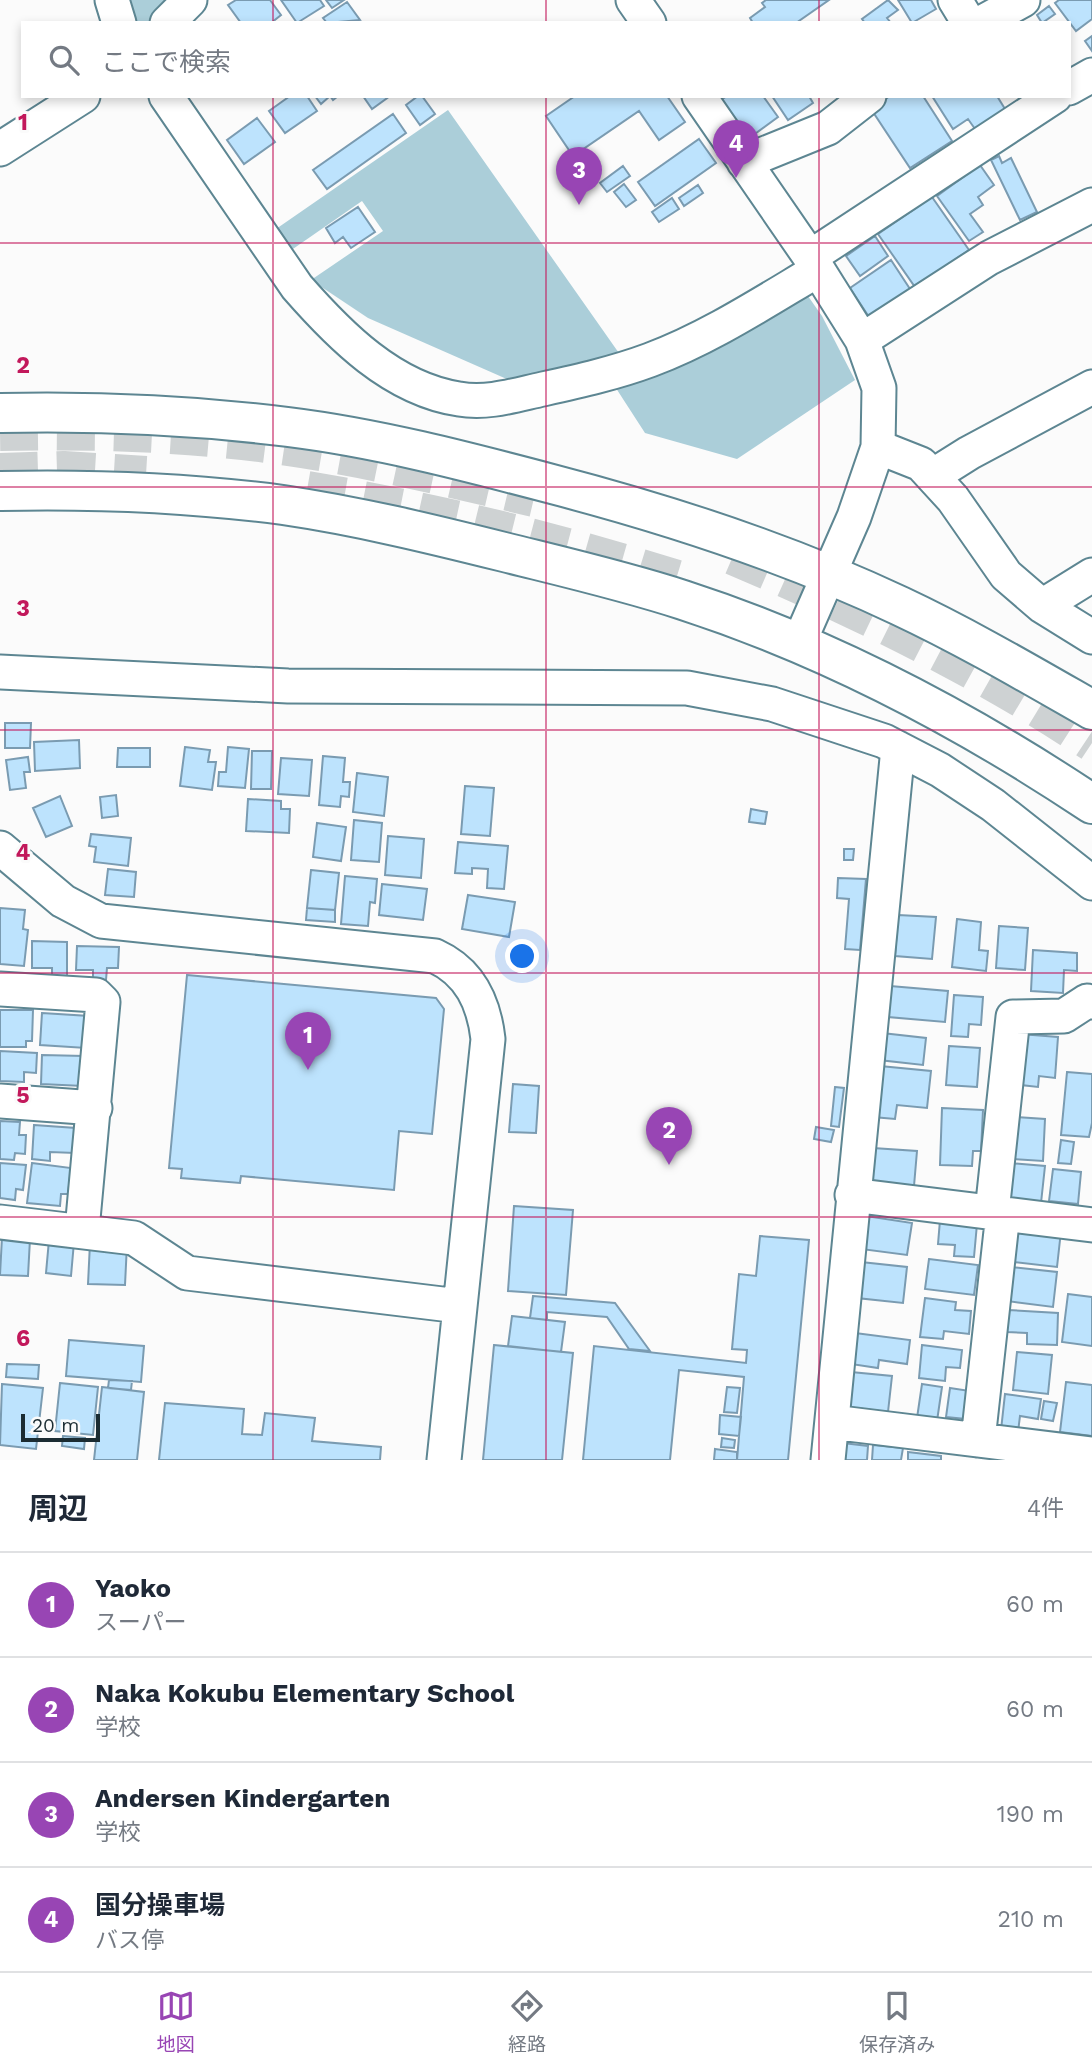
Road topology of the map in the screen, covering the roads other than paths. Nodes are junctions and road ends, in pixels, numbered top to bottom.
1 (112, 0) edge
2 (190, 0) edge
3 (633, 0) edge
4 (955, 0) edge
5 (1023, 0) edge
6 (118, 21) edge
7 (169, 21) edge
8 (648, 21) edge
9 (968, 21) edge
10 (985, 21) edge
11 (1092, 75) edge
12 (1071, 87) edge
13 (80, 98) edge
14 (167, 98) edge
15 (700, 98) edge
16 (866, 98) edge
17 (1052, 98) edge
18 (0, 149) edge
19 (744, 162) junction
20 (1092, 205) edge
21 (814, 263) junction
22 (862, 340) junction
23 (1092, 387) edge
24 (0, 413) edge
25 (878, 447) junction
26 (934, 475) junction
27 (0, 491) edge
28 (828, 574) junction
29 (1092, 575) edge
30 (1042, 606) junction
31 (1092, 636) edge
32 (798, 645) junction
33 (1004, 660) junction
34 (0, 672) edge
35 (1092, 691) edge
36 (1092, 710) edge
37 (898, 748) junction
38 (1092, 804) edge
39 (2, 855) edge
40 (1092, 883) edge
41 (0, 989) edge
42 (1092, 1002) edge
43 (0, 1101) edge
44 (95, 1108) junction
45 (852, 1195) junction
46 (998, 1212) junction
47 (0, 1222) edge
48 (1092, 1225) edge
49 (82, 1230) junction
50 (459, 1306) junction
51 (832, 1422) junction
52 (978, 1440) junction
53 (1092, 1454) edge
54 (444, 1460) edge
55 (828, 1460) edge

1 - 6 street
2 - 7 street
3 - 8 street
4 - 9 street
5 - 10 street
11 - 12 street
13 - 18 street
14 - 21 street
15 - 19 street
16 - 19 street
17 - 21 street
19 - 21 street
20 - 22 street
21 - 22 street
22 - 25 street
23 - 26 street
24 - 28 highway
25 - 26 street
25 - 28 street
26 - 30 street
27 - 32 highway
28 - 32 street
28 - 33 highway
29 - 30 street
30 - 31 street
32 - 38 highway
33 - 35 street
33 - 36 highway
34 - 37 street
37 - 40 street
37 - 45 street
39 - 50 street
41 - 44 street
42 - 46 street
43 - 44 street
44 - 49 street
45 - 46 street
45 - 51 street
46 - 48 street
46 - 52 street
47 - 49 street
49 - 50 street
50 - 54 street
51 - 52 street
51 - 55 street
52 - 53 street

